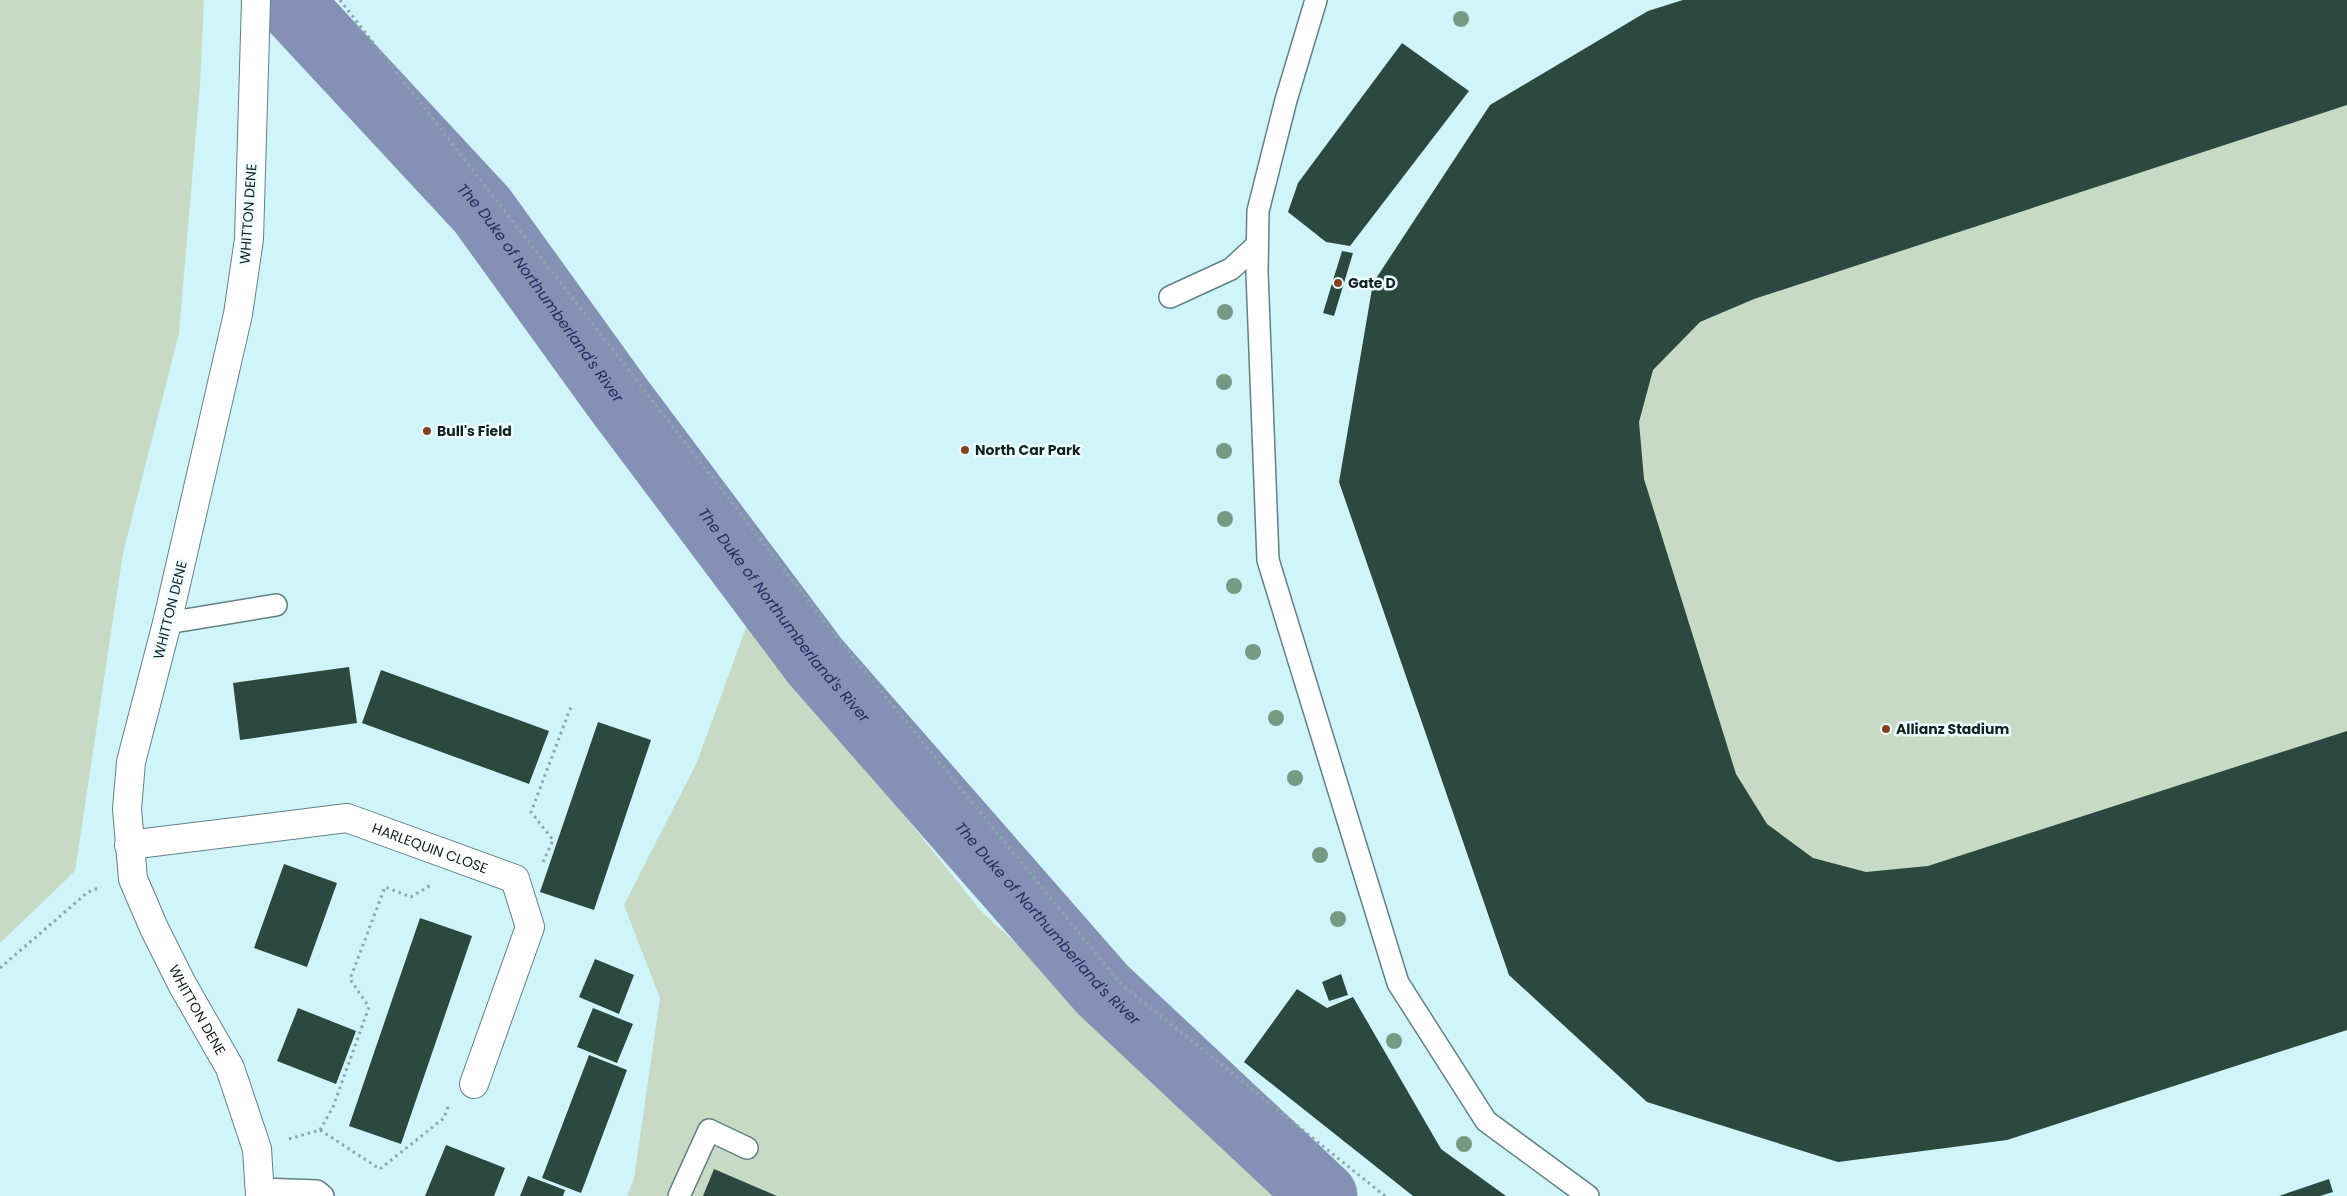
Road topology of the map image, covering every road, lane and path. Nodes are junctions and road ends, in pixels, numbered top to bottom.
1 (340, 0) edge
2 (1316, 0) edge
3 (256, 2) edge
4 (1258, 246) junction
5 (1170, 297) dead end
6 (276, 605) dead end
7 (167, 623) junction
8 (572, 704) dead end
9 (129, 845) junction
10 (443, 853) junction
11 (518, 891) junction
12 (88, 892) dead end
13 (0, 968) edge
14 (474, 1084) joint
15 (320, 1130) junction
16 (747, 1148) dead end
17 (257, 1149) junction
18 (260, 1192) edge
19 (323, 1196) edge
20 (679, 1196) edge
21 (1385, 1196) edge
22 (1588, 1196) edge

1 - 21 path
2 - 4 lane
3 - 7 street, WHITTON DENE
4 - 5 lane
4 - 22 lane
6 - 7 lane
7 - 9 street, WHITTON DENE
8 - 11 path
9 - 10 street, HARLEQUIN CLOSE
9 - 17 street, WHITTON DENE
10 - 11 street, HARLEQUIN CLOSE
10 - 15 path
11 - 14 street, HARLEQUIN CLOSE
12 - 13 path
14 - 15 path
15 - 17 path
16 - 20 lane
17 - 18 street, WHITTON DENE
18 - 19 lane

